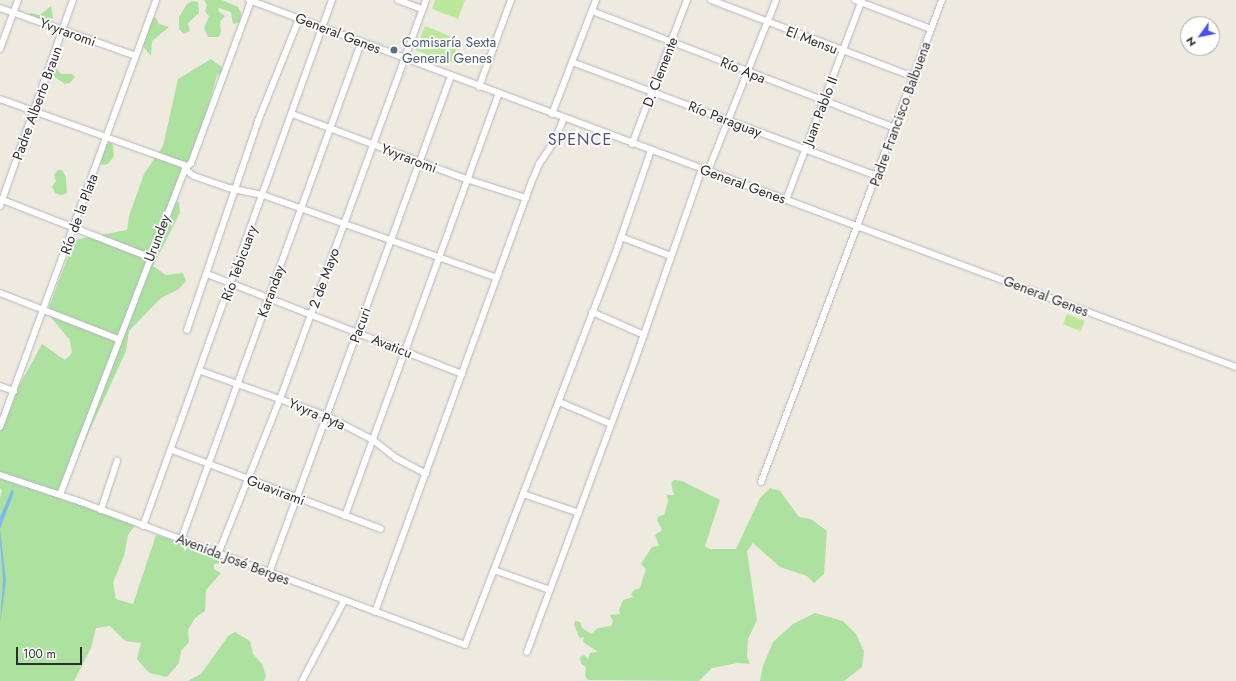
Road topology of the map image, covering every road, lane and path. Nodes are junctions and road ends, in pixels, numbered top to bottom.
1 (18, 0) edge
2 (73, 0) edge
3 (156, 0) edge
4 (250, 0) edge
5 (332, 0) edge
6 (398, 0) edge
7 (426, 0) edge
8 (512, 0) edge
9 (596, 0) edge
10 (687, 0) edge
11 (711, 0) edge
12 (776, 0) edge
13 (942, 0) edge
14 (859, 1) edge
15 (0, 8) edge
16 (422, 9) junction
17 (592, 11) junction
18 (14, 13) junction
19 (299, 19) junction
20 (768, 23) junction
21 (322, 28) junction
22 (931, 29) junction
23 (63, 30) junction
24 (672, 42) junction
25 (361, 43) junction
26 (0, 49) edge
27 (842, 51) junction
28 (136, 56) junction
29 (404, 58) junction
30 (572, 62) junction
31 (749, 73) junction
32 (451, 76) junction
33 (914, 77) junction
34 (479, 87) junction
35 (653, 91) junction
36 (499, 94) junction
37 (0, 99) edge
38 (824, 102) junction
39 (33, 111) junction
40 (292, 114) junction
41 (552, 114) junction
42 (564, 118) junction
43 (729, 121) junction
44 (330, 128) junction
45 (895, 128) junction
46 (106, 137) junction
47 (372, 144) junction
48 (632, 144) junction
49 (806, 149) junction
50 (651, 150) junction
51 (419, 162) junction
52 (185, 169) junction
53 (705, 170) junction
54 (877, 176) junction
55 (466, 179) junction
56 (236, 190) junction
57 (263, 195) junction
58 (526, 198) junction
59 (786, 200) junction
60 (1, 202) edge
61 (302, 208) junction
62 (343, 223) junction
63 (74, 227) junction
64 (857, 228) junction
65 (620, 238) junction
66 (390, 241) junction
67 (671, 256) junction
68 (150, 258) junction
69 (438, 258) junction
70 (207, 274) junction
71 (497, 278) junction
72 (231, 285) junction
73 (0, 293) edge
74 (268, 299) junction
75 (44, 309) junction
76 (592, 312) junction
77 (310, 315) junction
78 (187, 330) dead end
79 (357, 332) junction
80 (644, 335) junction
81 (118, 339) junction
82 (404, 351) junction
83 (1236, 367) edge
84 (201, 372) junction
85 (462, 374) junction
86 (238, 384) junction
87 (0, 386) edge
88 (14, 391) junction
89 (280, 399) junction
90 (558, 402) junction
91 (328, 416) junction
92 (612, 424) junction
93 (0, 427) edge
94 (373, 440) junction
95 (172, 450) junction
96 (117, 461) dead end
97 (210, 464) junction
98 (426, 474) junction
99 (0, 475) edge
100 (248, 480) junction
101 (761, 482) dead end
102 (523, 494) junction
103 (60, 495) junction
104 (297, 498) junction
105 (101, 510) junction
106 (579, 513) junction
107 (345, 516) junction
108 (143, 526) junction
109 (381, 528) dead end
110 (181, 540) junction
111 (218, 554) junction
112 (494, 570) junction
113 (269, 573) junction
114 (550, 590) junction
115 (344, 601) junction
116 (375, 612) junction
117 (527, 652) dead end
118 (302, 681) edge

1 - 18 street
2 - 23 street, Padre Alberto Braun
3 - 28 street, Río de la Plata
4 - 19 street, General Genes
4 - 52 street, Urundey
5 - 21 street, Río Tebicuary
6 - 16 street
7 - 16 street, 2 de Mayo
8 - 34 street
9 - 17 street
10 - 24 street, D. Clemente
11 - 20 street, El Mensu
12 - 20 street
13 - 22 street, Padre Francisco Balbuena
14 - 22 street
14 - 27 street, Juan Pablo II
15 - 18 street, Yvyraromi
16 - 29 street, 2 de Mayo
17 - 24 street, Río Apa
17 - 30 street
18 - 23 street, Yvyraromi
18 - 26 street
19 - 21 street, General Genes
19 - 56 street
20 - 27 street, El Mensu
20 - 31 street
21 - 25 street, General Genes
21 - 40 street, Río Tebicuary
22 - 33 street, Padre Francisco Balbuena
23 - 28 street, Yvyraromi
23 - 39 street, Padre Alberto Braun
24 - 31 street, Río Apa
24 - 35 street, D. Clemente
25 - 29 street, General Genes
25 - 44 street, Karanday
27 - 33 street, El Mensu
27 - 38 street, Juan Pablo II
28 - 46 street, Río de la Plata
29 - 32 street, General Genes
29 - 47 street, 2 de Mayo
30 - 35 street, Río Paraguay
30 - 41 street
31 - 38 street, Río Apa
31 - 43 street
32 - 34 street, General Genes
32 - 51 street, Pacuri
33 - 45 street, Padre Francisco Balbuena
34 - 36 street, General Genes
35 - 43 street, Río Paraguay
35 - 48 street, D. Clemente
36 - 41 street, General Genes
36 - 55 street
37 - 39 street
38 - 45 street, Río Apa
38 - 49 street, Juan Pablo II
39 - 46 street
39 - 60 street, Padre Alberto Braun
40 - 44 street, Yvyraromi
40 - 57 street, Río Tebicuary
41 - 42 street, General Genes
42 - 48 street, General Genes
42 - 58 street
43 - 49 street, Río Paraguay
43 - 53 street
44 - 47 street, Yvyraromi
44 - 61 street, Karanday
45 - 54 street, Padre Francisco Balbuena
46 - 52 street
46 - 63 street, Río de la Plata
47 - 51 street, Yvyraromi
47 - 62 street, 2 de Mayo
48 - 50 street, General Genes
49 - 54 street, Río Paraguay
49 - 59 street, Juan Pablo II
50 - 53 street, General Genes
50 - 65 street
51 - 55 street, Yvyraromi
51 - 66 street, Pacuri
52 - 56 street
52 - 68 street, Urundey
53 - 59 street, General Genes
53 - 67 street
54 - 64 street, Padre Francisco Balbuena
55 - 58 street, Yvyraromi
55 - 69 street
56 - 57 street
56 - 70 street
57 - 61 street
57 - 72 street, Río Tebicuary
58 - 71 street
59 - 64 street, General Genes
60 - 63 street
61 - 62 street
61 - 74 street, Karanday
62 - 66 street
62 - 77 street, 2 de Mayo
63 - 68 street
63 - 75 street, Río de la Plata
64 - 83 street, General Genes
64 - 101 street, Padre Francisco Balbuena
65 - 67 street
65 - 76 street
66 - 69 street
66 - 79 street, Pacuri
67 - 80 street
68 - 81 street, Urundey
69 - 71 street
69 - 82 street
70 - 72 street, Avaticu
70 - 78 street
71 - 85 street
72 - 74 street, Avaticu
72 - 84 street, Río Tebicuary
73 - 75 street
74 - 77 street, Avaticu
74 - 86 street, Karanday
75 - 81 street
75 - 88 street, Río de la Plata
76 - 80 street
76 - 90 street
77 - 79 street, Avaticu
77 - 89 street, 2 de Mayo
79 - 82 street, Avaticu
79 - 91 street, Pacuri
80 - 92 street
81 - 103 street, Urundey
82 - 85 street, Avaticu
82 - 94 street
84 - 86 street, Yvyra Pyta
84 - 95 street, Río Tebicuary
85 - 98 street
86 - 89 street, Yvyra Pyta
86 - 97 street, Karanday
87 - 88 street
88 - 93 street, Río de la Plata
89 - 91 street, Yvyra Pyta
89 - 100 street, 2 de Mayo
90 - 92 street
90 - 102 street
91 - 94 street, Yvyra Pyta
91 - 104 street, Pacuri
92 - 106 street
94 - 98 street, Yvyra Pyta
94 - 107 street
95 - 97 street, Guavirami
95 - 108 street, Río Tebicuary
96 - 105 street
97 - 100 street, Guavirami
97 - 110 street, Karanday
98 - 116 street
99 - 103 street, Avenida José Berges
100 - 104 street, Guavirami
100 - 111 street, 2 de Mayo
102 - 106 street
102 - 112 street
103 - 105 street, Avenida José Berges
104 - 107 street, Guavirami
104 - 113 street, Pacuri
105 - 108 street, Avenida José Berges
106 - 114 street
107 - 109 street, Guavirami
108 - 110 street, Avenida José Berges
110 - 111 street, Avenida José Berges
111 - 113 street, Avenida José Berges
112 - 114 street
112 - 116 street, Avenida José Berges
113 - 115 street, Avenida José Berges
114 - 117 street
115 - 116 street, Avenida José Berges
115 - 118 street

